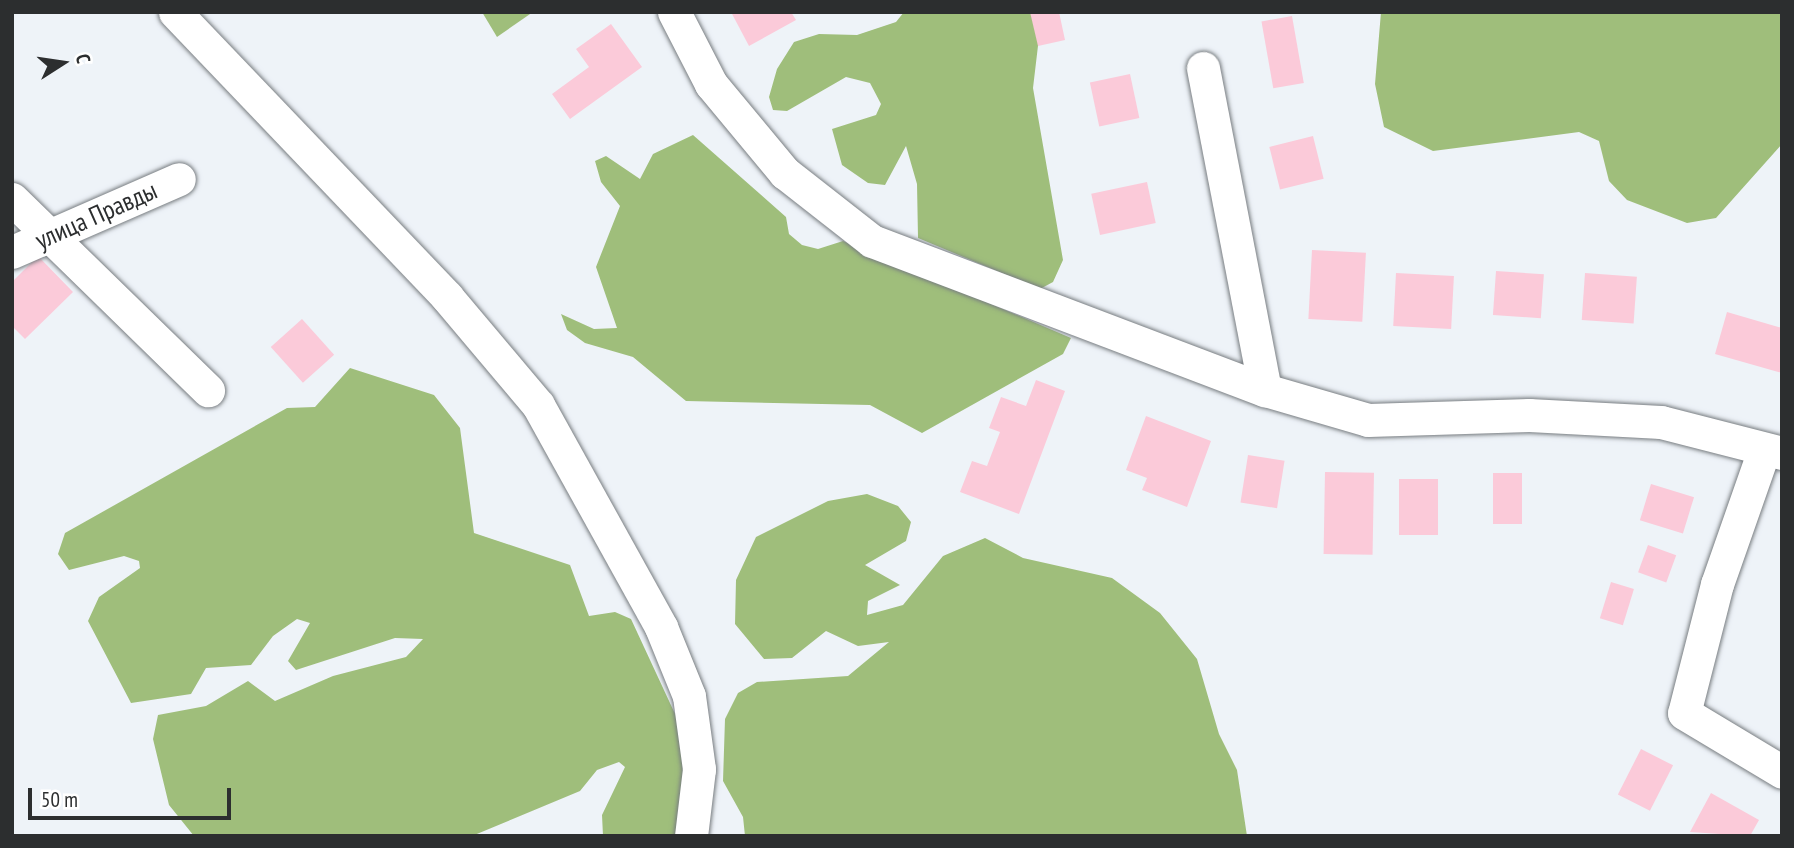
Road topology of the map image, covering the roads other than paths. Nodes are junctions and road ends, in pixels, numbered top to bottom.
1 (175, 12) edge
2 (674, 12) edge
3 (1203, 68) dead end
4 (179, 179) dead end
5 (12, 199) edge
6 (48, 236) junction
7 (12, 252) edge
8 (208, 390) dead end
9 (1265, 390) junction
10 (1773, 452) edge
11 (1782, 772) edge
12 (691, 836) edge

1 - 12 street
2 - 9 street
3 - 9 street
4 - 6 street, улица Правды
5 - 6 street
6 - 7 street, улица Правды
6 - 8 street
9 - 10 street
10 - 11 street

